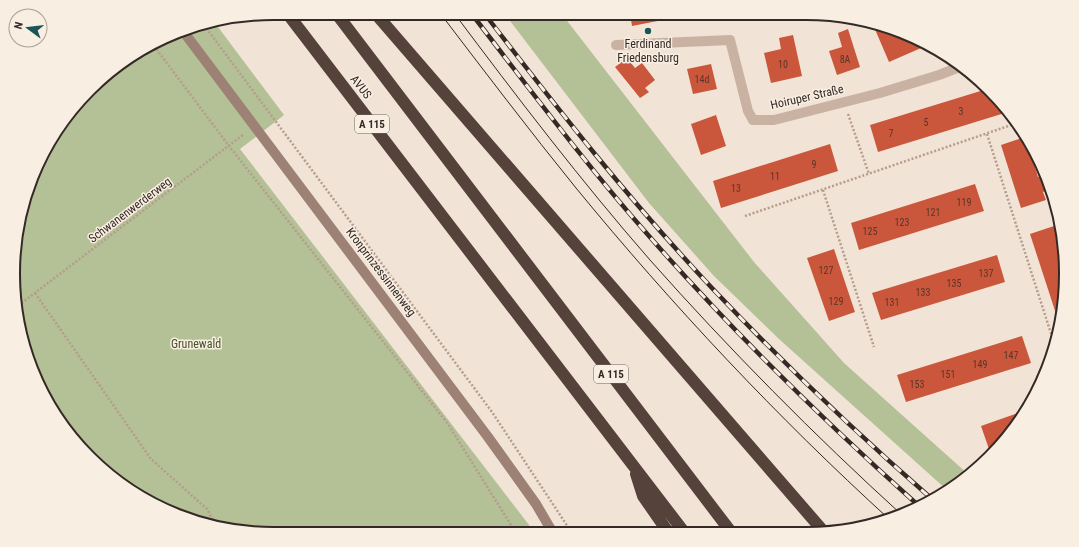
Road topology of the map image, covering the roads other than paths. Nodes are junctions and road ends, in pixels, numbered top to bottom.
1 (292, 20) edge
2 (341, 20) edge
3 (381, 20) edge
4 (186, 35) edge
5 (616, 45) dead end
6 (955, 69) edge
7 (633, 466) junction
8 (819, 526) edge
9 (549, 527) edge
10 (665, 527) edge
11 (680, 527) edge
12 (727, 527) edge

1 - 7 highway, AVUS / A 115
2 - 12 highway, AVUS / A 115
3 - 8 highway
4 - 9 street, Kronprinzessinnenweg
5 - 6 street, Hoiruper Straße
7 - 10 highway
7 - 11 highway, A 115

